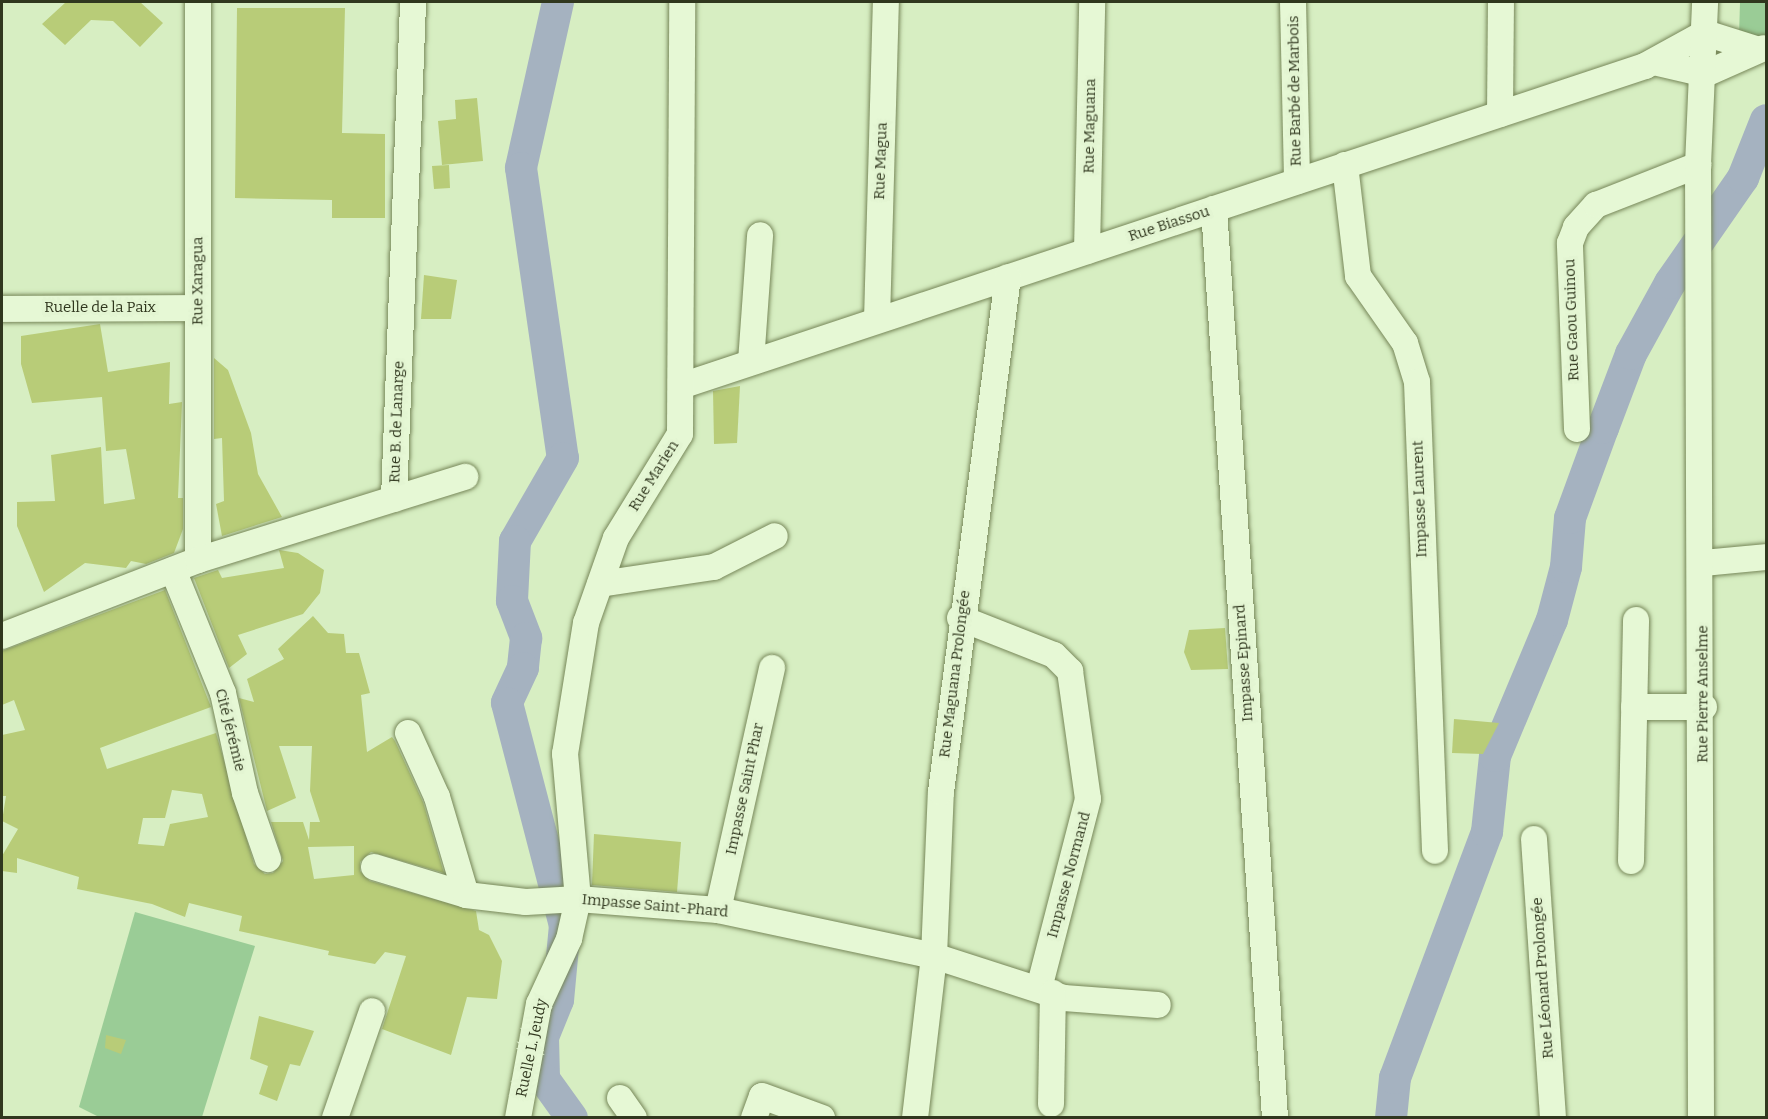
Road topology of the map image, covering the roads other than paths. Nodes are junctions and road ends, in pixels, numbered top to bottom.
1 (198, 2) edge
2 (413, 2) edge
3 (682, 2) edge
4 (886, 2) edge
5 (1092, 2) edge
6 (1293, 2) edge
7 (1501, 2) edge
8 (1705, 2) edge
9 (1705, 33) junction
10 (1761, 48) edge
11 (1654, 62) junction
12 (1705, 74) junction
13 (1500, 114) junction
14 (1345, 165) junction
15 (1698, 165) junction
16 (1297, 181) junction
17 (1214, 209) junction
18 (760, 235) dead end
19 (1087, 251) junction
20 (1008, 277) junction
21 (198, 308) junction
22 (2, 309) edge
23 (877, 320) junction
24 (751, 362) junction
25 (684, 385) junction
26 (1577, 429) dead end
27 (465, 477) dead end
28 (394, 499) junction
29 (775, 536) dead end
30 (1767, 557) edge
31 (198, 560) junction
32 (1703, 562) junction
33 (173, 570) junction
34 (600, 584) junction
35 (960, 618) junction
36 (1636, 620) dead end
37 (2, 636) edge
38 (772, 668) dead end
39 (1634, 707) junction
40 (1704, 707) junction
41 (408, 733) dead end
42 (1534, 839) dead end
43 (1435, 851) dead end
44 (268, 859) dead end
45 (1631, 861) dead end
46 (374, 867) dead end
47 (466, 895) junction
48 (578, 899) junction
49 (718, 910) junction
50 (569, 939) joint
51 (934, 956) junction
52 (1046, 991) junction
53 (1158, 1005) dead end
54 (372, 1011) dead end
55 (1051, 1104) dead end
56 (334, 1118) edge
57 (518, 1118) edge
58 (754, 1118) edge
59 (822, 1118) edge
60 (915, 1118) edge
61 (1275, 1118) edge
62 (1552, 1118) edge
63 (1701, 1118) edge

1 - 21 street, Rue Xaragua
2 - 28 street, Rue B. de Lanarge
3 - 25 street, Rue Marien
4 - 23 street, Rue Magua
5 - 19 street, Rue Maguana
6 - 16 street, Rue Barbé de Marbois
7 - 13 street
8 - 9 street
9 - 10 street
9 - 11 street, Rue Biassou
9 - 12 street
10 - 12 street
11 - 12 street
11 - 13 street, Rue Biassou
12 - 15 street
13 - 14 street, Rue Biassou
14 - 16 street, Rue Biassou
14 - 43 street, Impasse Laurent
15 - 26 street, Rue Gaou Guinou
15 - 32 street, Rue Pierre Anselme
16 - 17 street, Rue Biassou
17 - 19 street, Rue Biassou
17 - 61 street, Impasse Epinard
18 - 24 street
19 - 20 street, Rue Biassou
20 - 23 street, Rue Biassou
20 - 35 street, Rue Maguana Prolongée
21 - 22 street, Ruelle de la Paix
21 - 31 street, Rue Xaragua
23 - 24 street, Rue Biassou
24 - 25 street, Rue Biassou
25 - 34 street, Rue Marien
27 - 28 street
28 - 31 street, Rue B. de Lanarge
29 - 34 street
30 - 32 street
31 - 33 street, Rue B. de Lanarge
32 - 40 street, Rue Pierre Anselme
33 - 37 street, Rue B. de Lanarge
33 - 44 street, Cité Jérémie
34 - 48 street, Rue Marien
35 - 51 street, Rue Maguana Prolongée
35 - 52 street, Impasse Normand
36 - 39 street
38 - 49 street, Impasse Saint Phar
39 - 40 street
39 - 45 street
40 - 63 street, Rue Pierre Anselme
41 - 47 street
42 - 62 street, Rue Léonard Prolongée
46 - 47 street, Impasse Saint-Phard
47 - 48 street, Impasse Saint-Phard
48 - 49 street, Impasse Saint-Phard
48 - 50 street, Rue Marien
49 - 51 street, Impasse Saint-Phard
50 - 57 street, Ruelle L. Jeudy
51 - 52 street, Impasse Saint-Phard
51 - 60 street, Rue Maguana Prolongée
52 - 53 street, Impasse Saint-Phard
52 - 55 street, Impasse Normand
54 - 56 street
58 - 59 street

